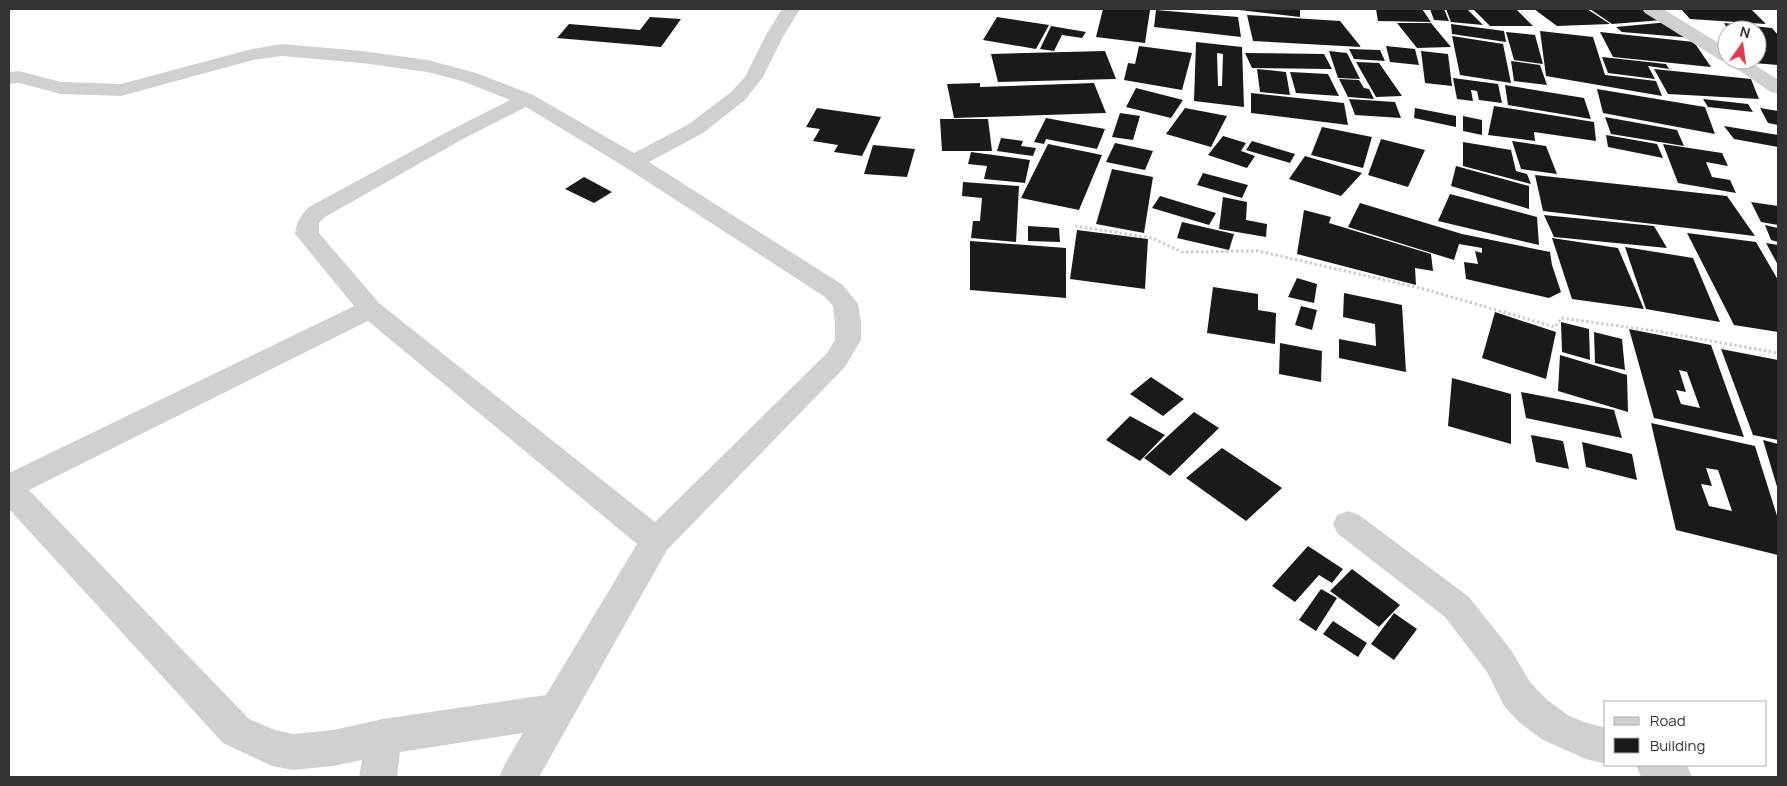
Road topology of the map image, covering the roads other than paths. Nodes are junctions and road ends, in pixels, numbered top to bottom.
1 (791, 9) edge
2 (1651, 9) edge
3 (1717, 50) edge
4 (1750, 70) edge
5 (9, 78) edge
6 (1778, 88) edge
7 (526, 99) junction
8 (633, 162) junction
9 (370, 309) junction
10 (9, 487) edge
11 (1348, 524) dead end
12 (656, 541) junction
13 (556, 711) junction
14 (383, 737) junction
15 (1604, 746) edge
16 (1656, 766) edge
17 (378, 777) edge
18 (518, 777) edge
19 (1673, 777) edge

1 - 8 street
2 - 3 street
4 - 6 street
5 - 7 street
7 - 8 street
7 - 9 street
8 - 12 street
9 - 10 street
9 - 12 street
10 - 14 street
11 - 15 street
12 - 13 street
13 - 14 street
13 - 18 street
14 - 17 street
16 - 19 street

